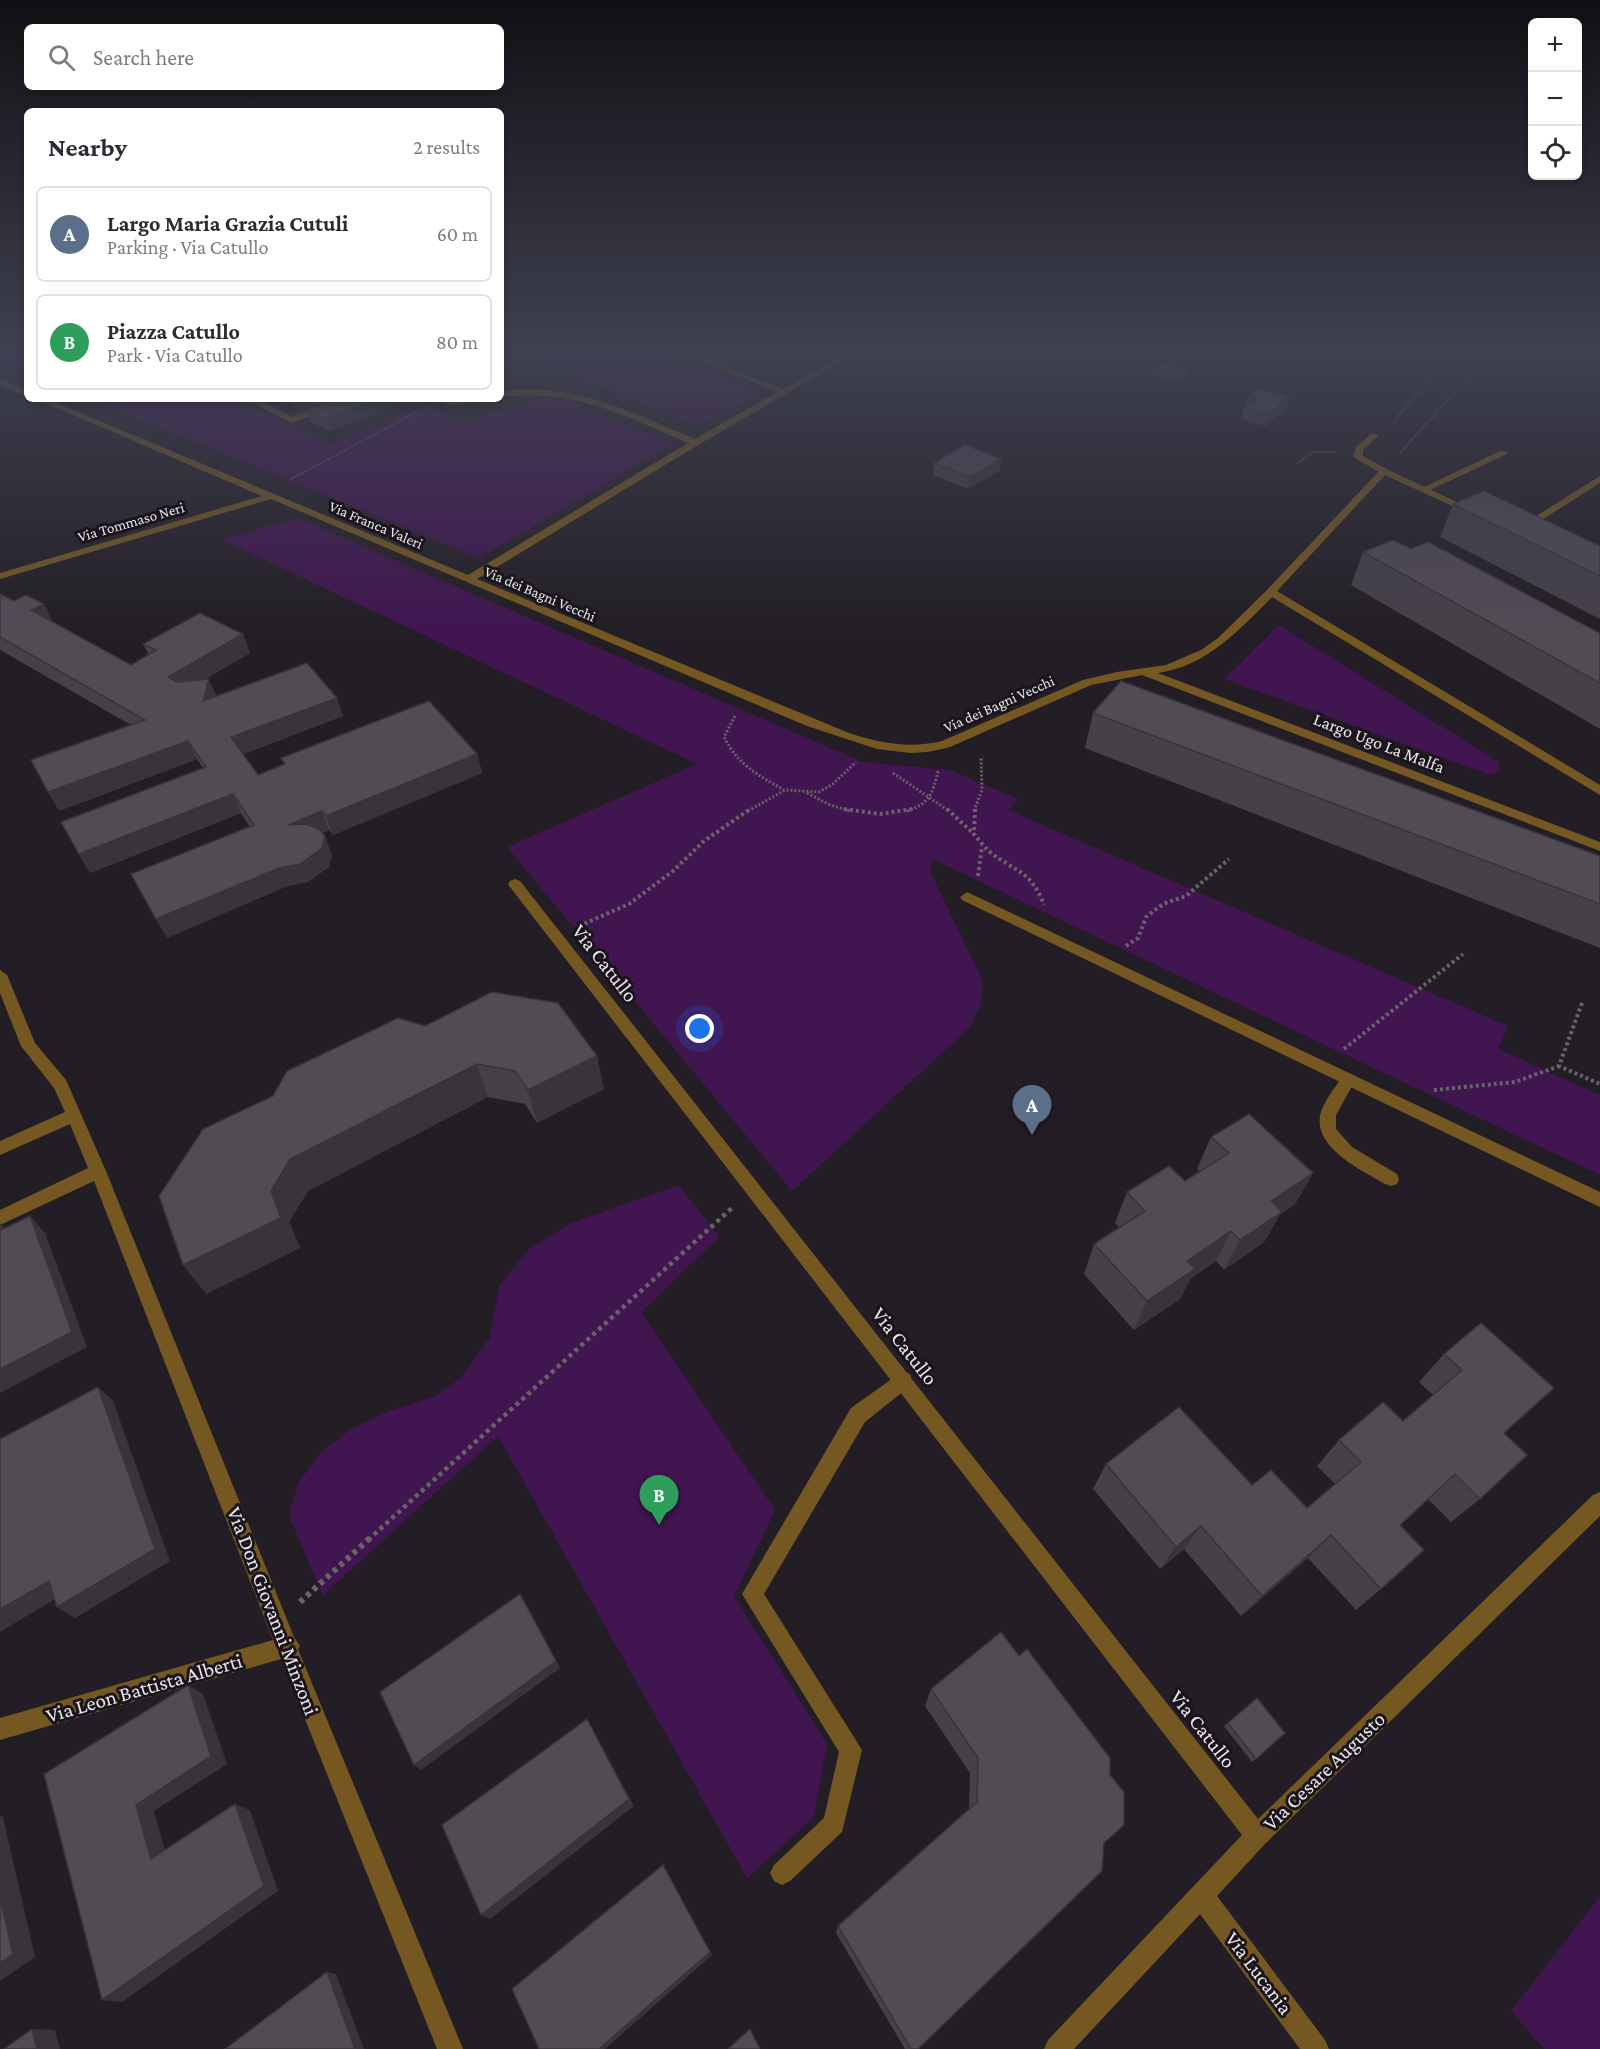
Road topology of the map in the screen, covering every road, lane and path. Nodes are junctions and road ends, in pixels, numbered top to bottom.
1 (144, 444) edge
2 (361, 444) edge
3 (694, 444) edge
4 (1365, 444) edge
5 (1408, 444) edge
6 (1502, 453) dead end
7 (1358, 457) junction
8 (1298, 463) dead end
9 (1384, 471) junction
10 (1600, 479) edge
11 (1425, 489) junction
12 (266, 496) junction
13 (1485, 518) edge
14 (1525, 538) edge
15 (0, 576) edge
16 (468, 580) junction
17 (1271, 592) junction
18 (1145, 672) junction
19 (736, 691) junction
20 (946, 744) junction
21 (874, 746) junction
22 (981, 758) dead end
23 (785, 790) junction
24 (1600, 790) edge
25 (806, 793) junction
26 (931, 798) junction
27 (974, 834) junction
28 (1600, 847) edge
29 (1229, 859) dead end
30 (515, 884) dead end
31 (967, 897) dead end
32 (1046, 935) junction
33 (556, 936) junction
34 (1463, 954) dead end
35 (1104, 963) junction
36 (0, 975) edge
37 (1582, 1003) dead end
38 (1323, 1066) junction
39 (1559, 1066) junction
40 (1348, 1079) junction
41 (1600, 1084) edge
42 (1382, 1095) junction
43 (74, 1115) junction
44 (0, 1148) edge
45 (98, 1171) junction
46 (1391, 1179) dead end
47 (753, 1188) junction
48 (1600, 1200) edge
49 (0, 1218) edge
50 (903, 1380) junction
51 (1600, 1502) edge
52 (279, 1622) junction
53 (289, 1646) junction
54 (0, 1729) edge
55 (1257, 1836) junction
56 (782, 1873) dead end
57 (1202, 1896) junction
58 (450, 2049) edge
59 (1057, 2049) edge
60 (1317, 2049) edge

1 - 12 street, Via Franca Valeri
2 - 12 path
3 - 16 street
4 - 7 street
5 - 9 path
6 - 11 street
7 - 8 path
7 - 9 street
9 - 11 street
9 - 17 street, Via dei Bagni Vecchi
10 - 14 street
11 - 13 street
12 - 15 street, Via Tommaso Neri
12 - 16 street, Via Franca Valeri
16 - 19 street, Via dei Bagni Vecchi
17 - 18 street, Via dei Bagni Vecchi
17 - 24 street
18 - 20 street, Via dei Bagni Vecchi
18 - 28 street, Largo Ugo La Malfa
19 - 21 street, Via dei Bagni Vecchi
19 - 23 path
20 - 21 street, Via dei Bagni Vecchi
20 - 26 path
21 - 25 path
21 - 26 path
22 - 27 path
23 - 25 path
23 - 33 path
25 - 26 path
26 - 27 path
27 - 32 path
29 - 35 path
30 - 33 street, Via Catullo
31 - 32 street
32 - 35 street
33 - 47 street, Via Catullo
34 - 38 path
35 - 38 street
36 - 43 street, Via Don Giovanni Minzoni
37 - 39 path
38 - 40 street
39 - 41 path
39 - 42 path
40 - 42 street
40 - 46 street
42 - 48 street
43 - 44 street
43 - 45 street, Via Don Giovanni Minzoni
45 - 49 street
45 - 52 street, Via Don Giovanni Minzoni
47 - 50 street, Via Catullo
47 - 52 path
50 - 55 street, Via Catullo
50 - 56 street
51 - 55 street, Via Cesare Augusto
52 - 53 street, Via Don Giovanni Minzoni
53 - 54 street, Via Leon Battista Alberti
53 - 58 street, Via Don Giovanni Minzoni
55 - 57 street, Via Cesare Augusto
57 - 59 street, Via Cesare Augusto
57 - 60 street, Via Lucania

